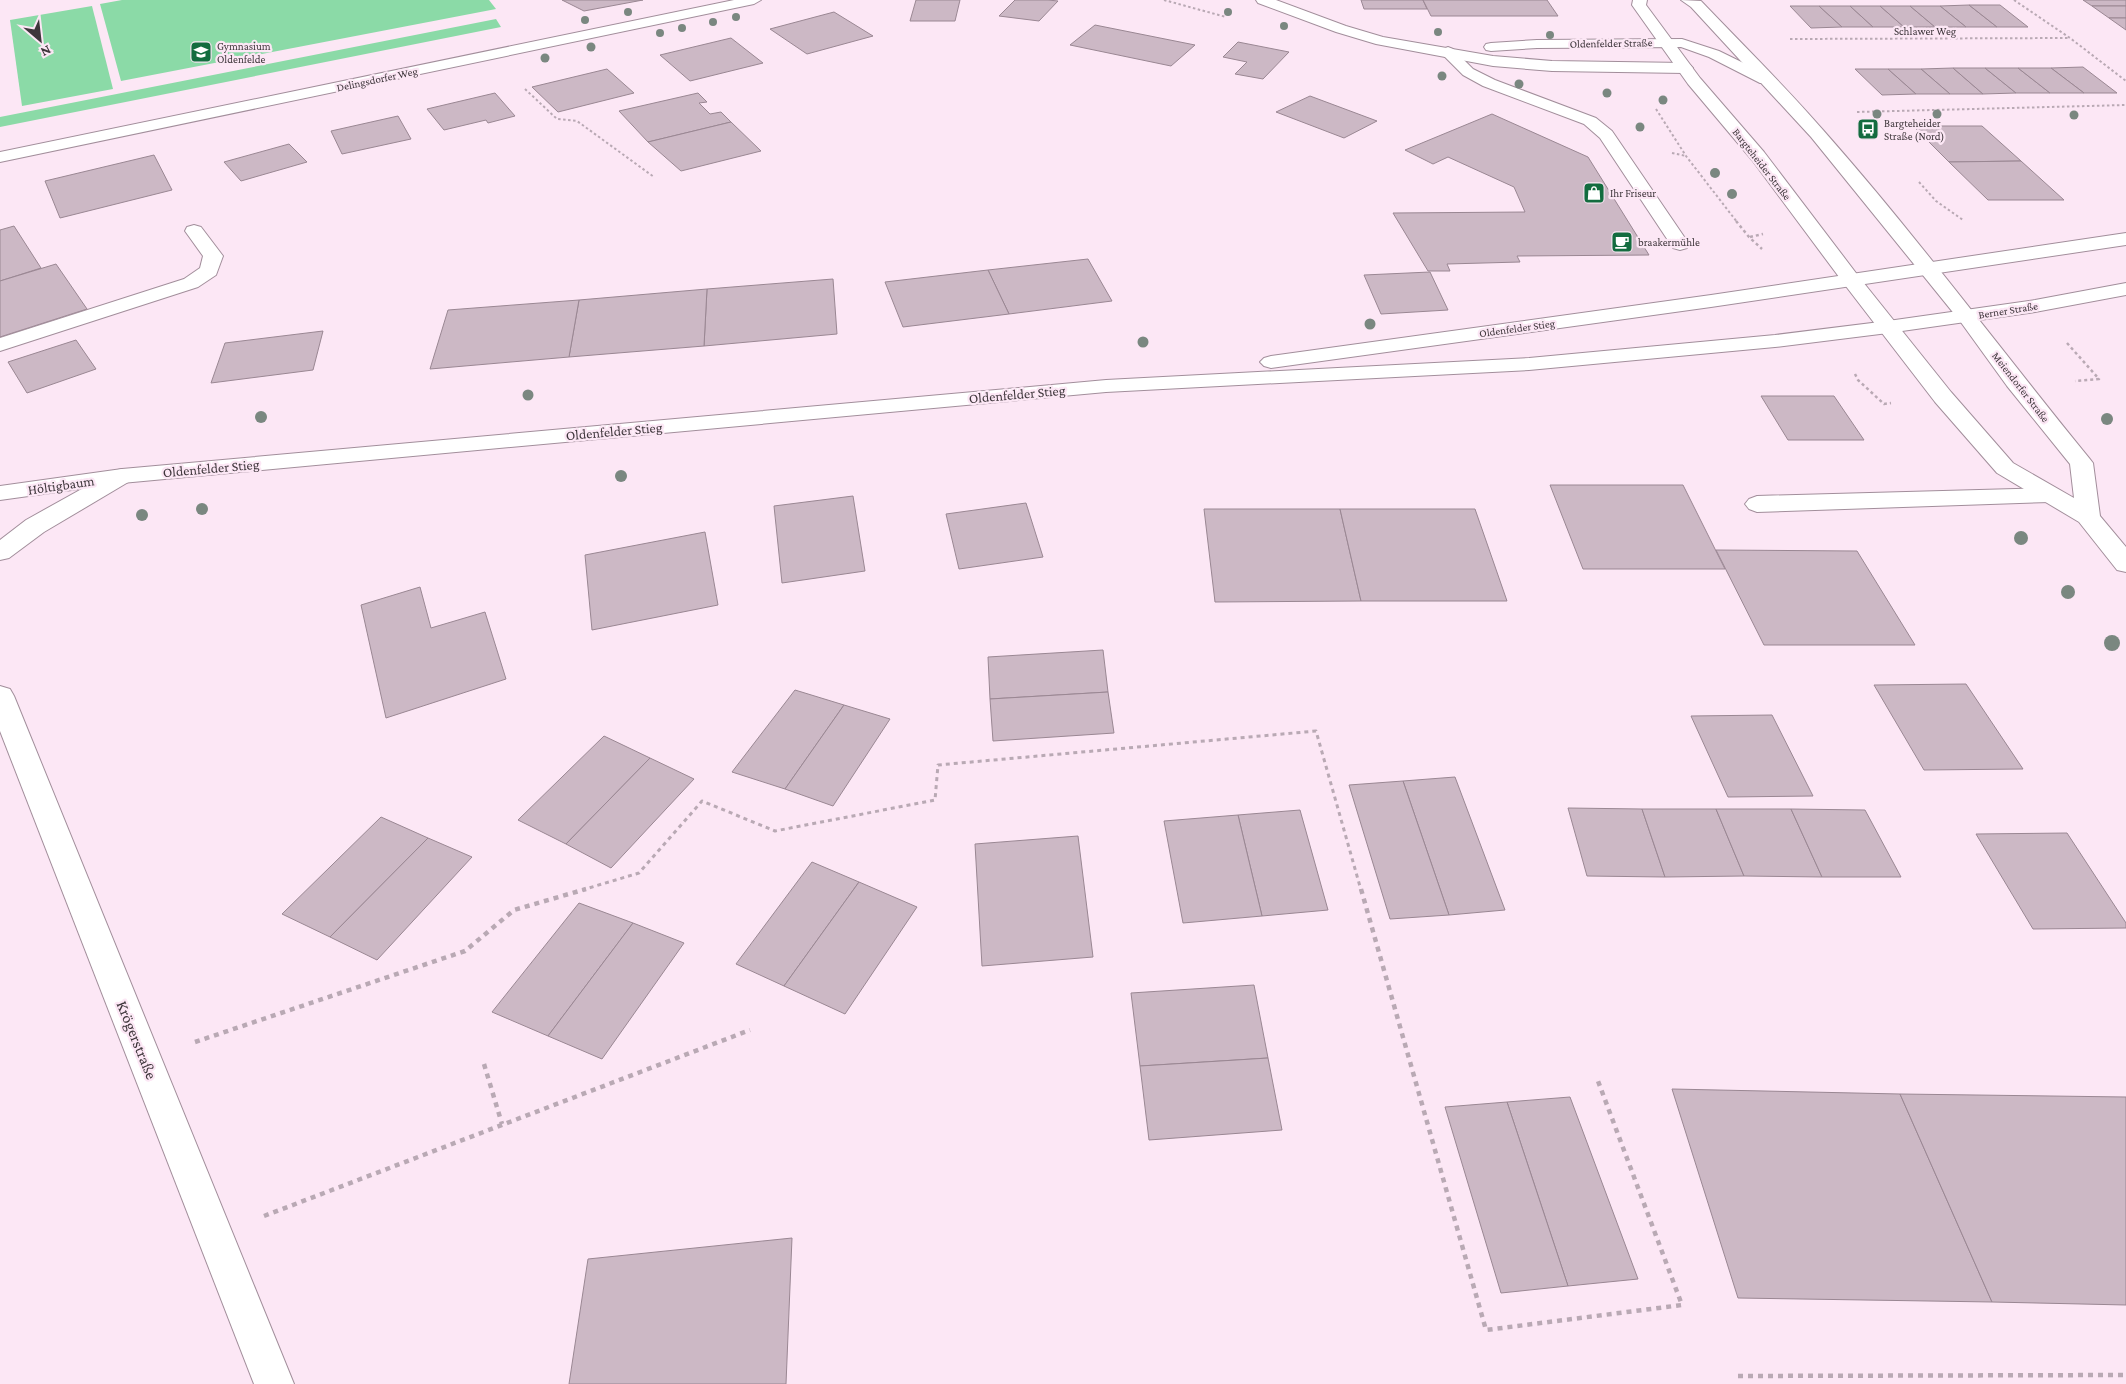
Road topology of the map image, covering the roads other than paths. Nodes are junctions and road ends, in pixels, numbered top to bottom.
1 (754, 0) edge
2 (1263, 0) edge
3 (1640, 0) edge
4 (1688, 0) edge
5 (1666, 42) junction
6 (1448, 52) junction
7 (1685, 68) junction
8 (1766, 80) junction
9 (0, 157) edge
10 (194, 232) dead end
11 (2126, 239) edge
12 (1680, 244) dead end
13 (1927, 269) junction
14 (1852, 281) junction
15 (2126, 289) edge
16 (1967, 317) junction
17 (1888, 327) junction
18 (0, 346) edge
19 (1106, 386) junction
20 (122, 476) junction
21 (0, 493) edge
22 (2050, 495) junction
23 (1756, 504) dead end
24 (2088, 517) junction
25 (0, 552) edge
26 (2126, 564) edge
27 (0, 696) edge
28 (274, 1384) edge

1 - 9 main road, Delingsdorfer Weg
2 - 6 main road, Oldenfelder Straße
3 - 5 main road, Bargteheider Straße
4 - 8 main road
5 - 6 main road, Oldenfelder Straße
5 - 7 main road, Bargteheider Straße
5 - 8 main road, Oldenfelder Straße
6 - 7 main road, Oldenfelder Straße
6 - 12 main road
7 - 14 main road, Bargteheider Straße
8 - 13 main road
10 - 18 main road
11 - 13 main road
13 - 14 main road, Oldenfelder Stieg
13 - 16 main road, Meiendorfer Straße
14 - 17 main road, Bargteheider Straße
14 - 19 main road, Oldenfelder Stieg
15 - 16 main road, Berner Straße
16 - 17 main road, Berner Straße
16 - 24 main road, Meiendorfer Straße
17 - 19 main road, Oldenfelder Stieg
17 - 22 main road
19 - 20 main road, Oldenfelder Stieg
20 - 21 main road, Höltigbaum
20 - 25 main road
22 - 23 main road
22 - 24 main road
24 - 26 main road
27 - 28 main road, Krögerstraße

